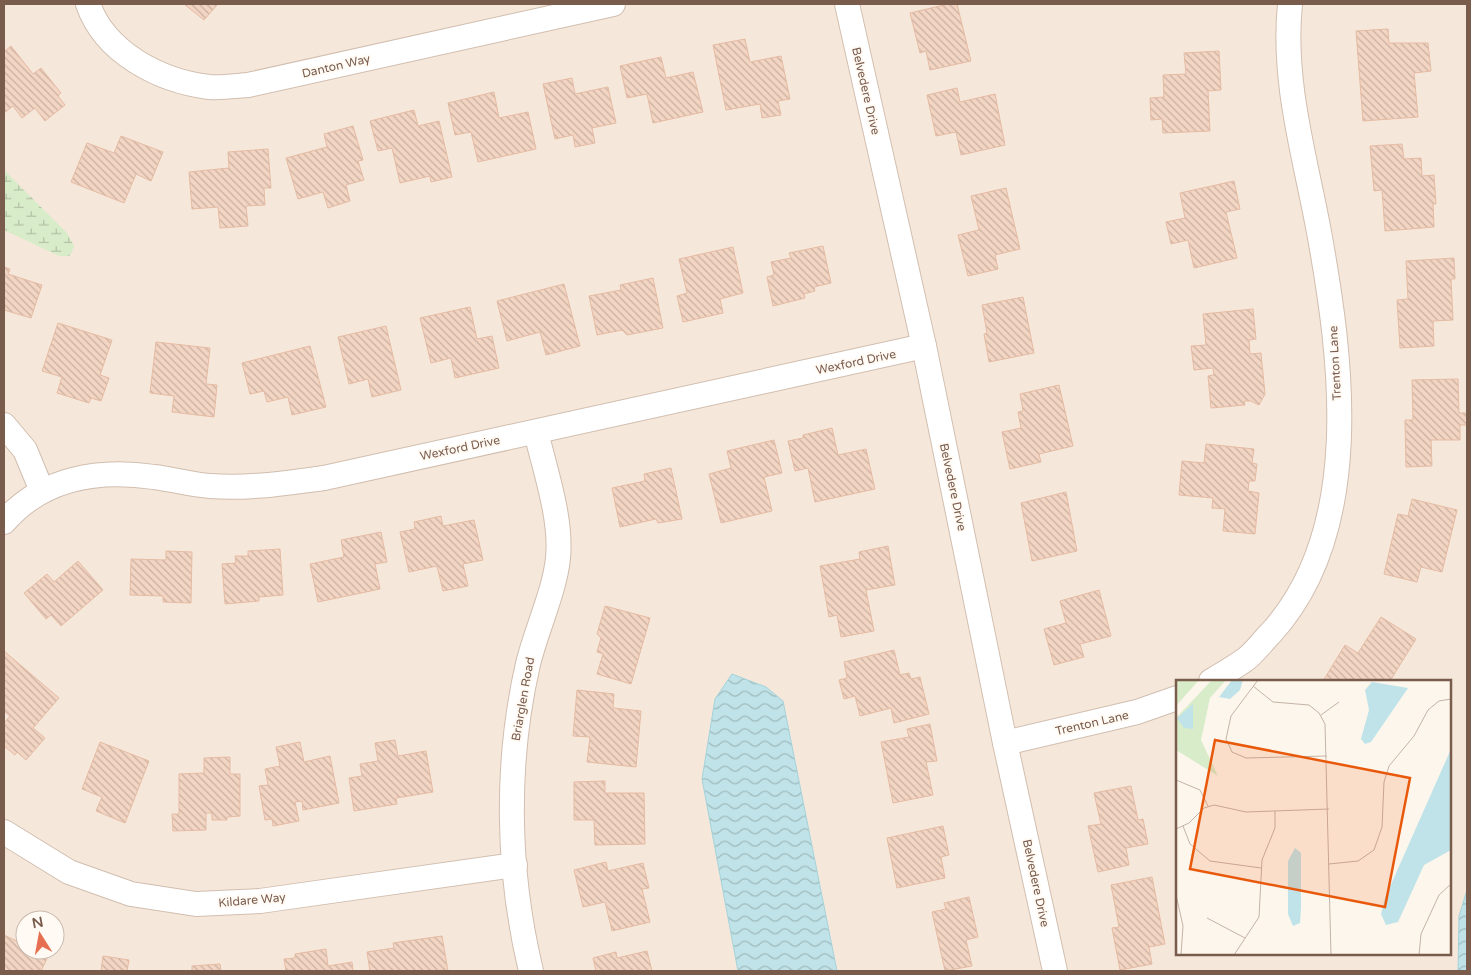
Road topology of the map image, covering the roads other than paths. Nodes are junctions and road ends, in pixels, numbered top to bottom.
1 (88, 4) edge
2 (613, 4) edge
3 (846, 4) edge
4 (1290, 4) edge
5 (924, 346) junction
6 (4, 425) edge
7 (536, 432) junction
8 (42, 491) junction
9 (4, 522) edge
10 (1213, 680) edge
11 (1176, 698) edge
12 (1005, 743) junction
13 (4, 832) edge
14 (515, 865) junction
15 (531, 971) edge
16 (1055, 971) edge

1 - 2 street, Danton Way
3 - 5 street, Belvedere Drive
4 - 10 street, Trenton Lane
5 - 7 street, Wexford Drive
5 - 12 street, Belvedere Drive
6 - 8 street
7 - 8 street, Wexford Drive
7 - 14 street, Briarglen Road
8 - 9 street, Wexford Drive
11 - 12 street, Trenton Lane
12 - 16 street, Belvedere Drive
13 - 14 street, Kildare Way
14 - 15 street, Briarglen Road

